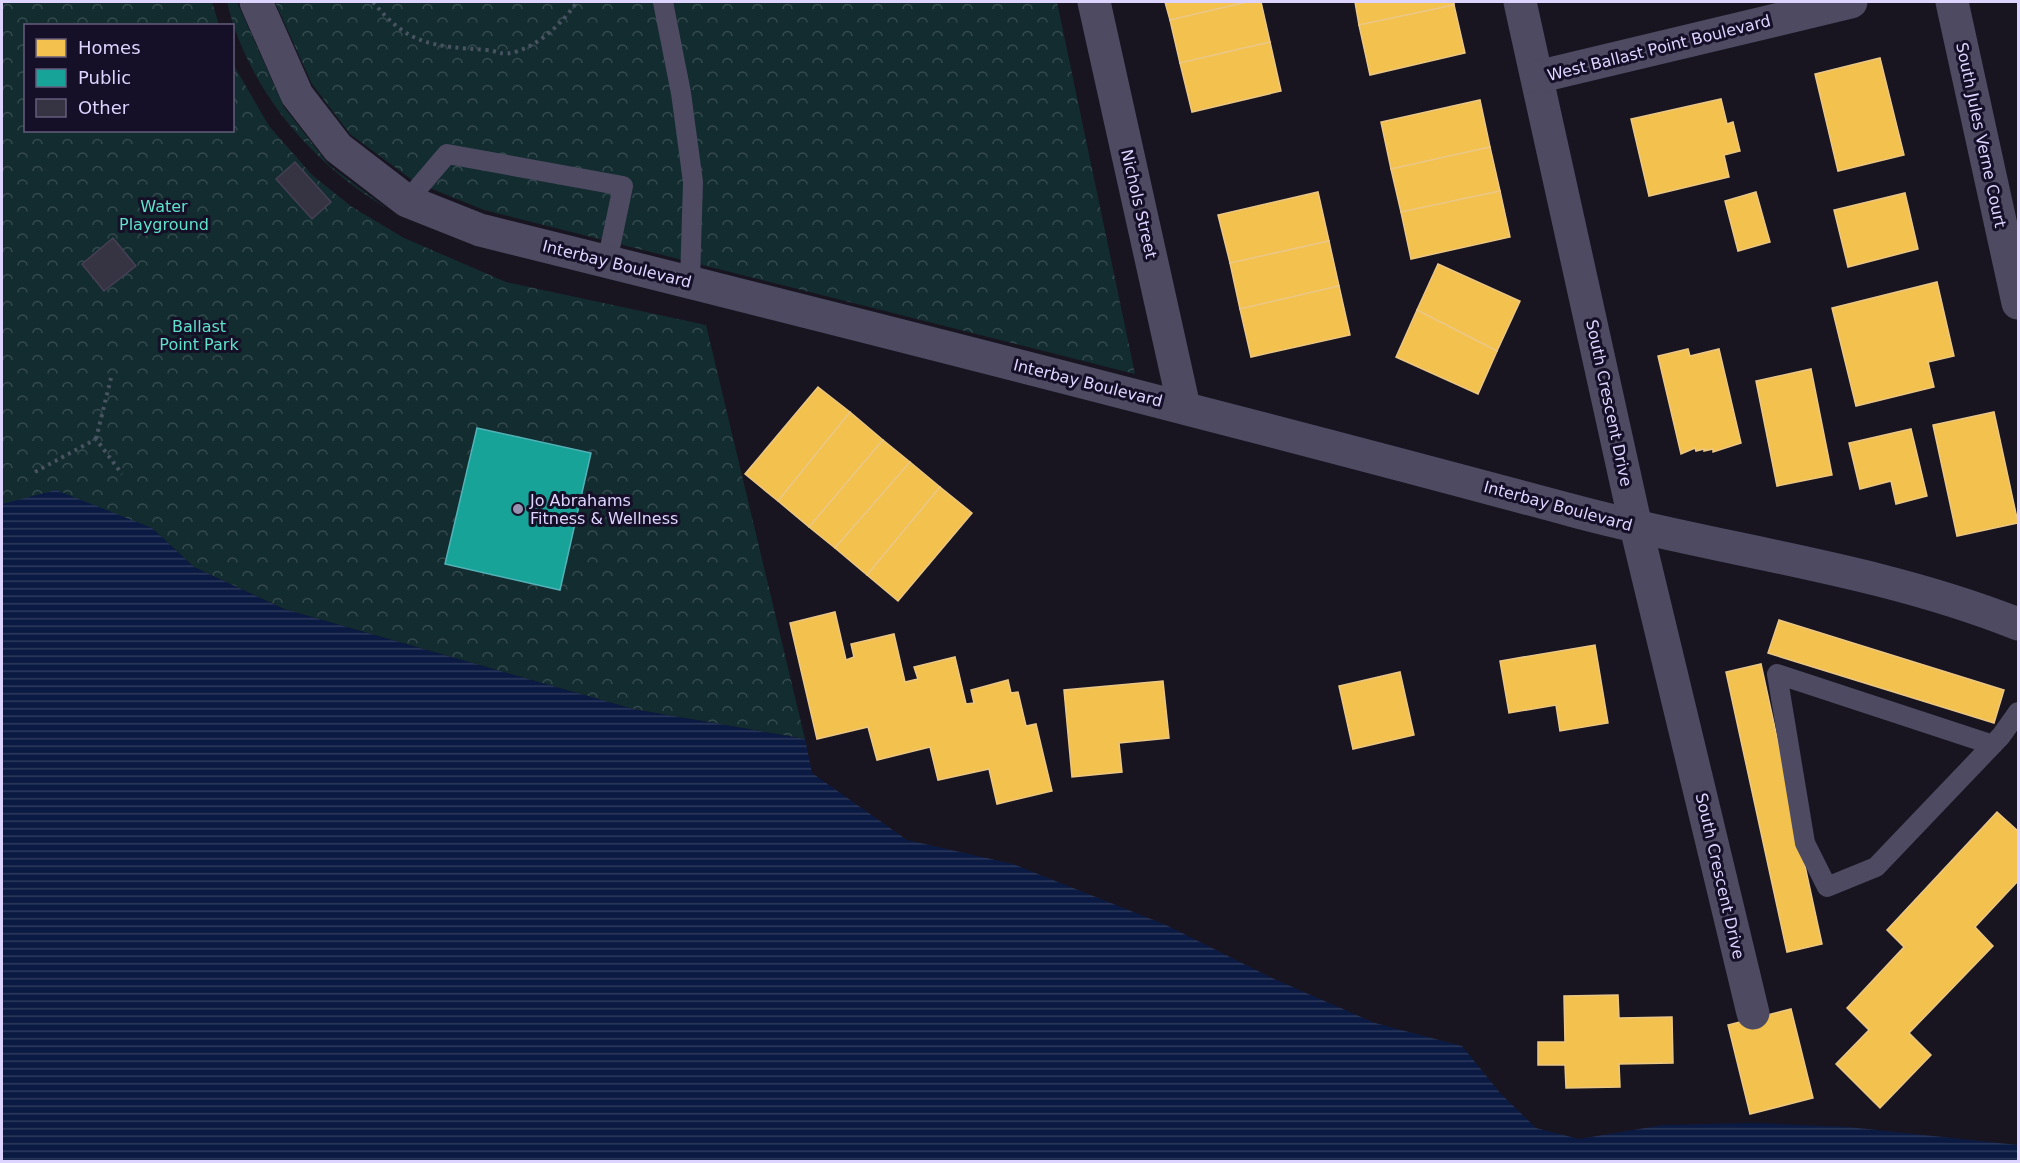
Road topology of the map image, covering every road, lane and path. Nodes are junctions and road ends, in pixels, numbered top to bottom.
1 (256, 2) edge
2 (374, 2) edge
3 (577, 2) edge
4 (663, 2) edge
5 (1094, 2) edge
6 (1520, 2) edge
7 (1851, 2) edge
8 (1952, 2) edge
9 (1537, 77) junction
10 (407, 201) junction
11 (607, 261) junction
12 (690, 282) junction
13 (2019, 303) edge
14 (111, 378) dead end
15 (1184, 407) junction
16 (96, 439) junction
17 (35, 472) dead end
18 (122, 474) dead end
19 (1636, 527) junction
20 (2019, 624) edge
21 (2019, 712) edge
22 (1993, 745) junction
23 (1753, 1013) dead end

1 - 10 street, Interbay Boulevard
2 - 3 path
4 - 12 lane
5 - 15 street, Nichols Street
6 - 9 street, South Crescent Drive
7 - 9 street, West Ballast Point Boulevard
8 - 13 street, South Jules Verne Court
9 - 19 street, South Crescent Drive
10 - 11 street, Interbay Boulevard
10 - 11 lane
11 - 12 street, Interbay Boulevard
12 - 15 street, Interbay Boulevard
14 - 16 path
15 - 19 street, Interbay Boulevard
16 - 17 path
16 - 18 path
19 - 20 street, Interbay Boulevard
19 - 23 street, South Crescent Drive
21 - 22 lane
22 - 22 lane

